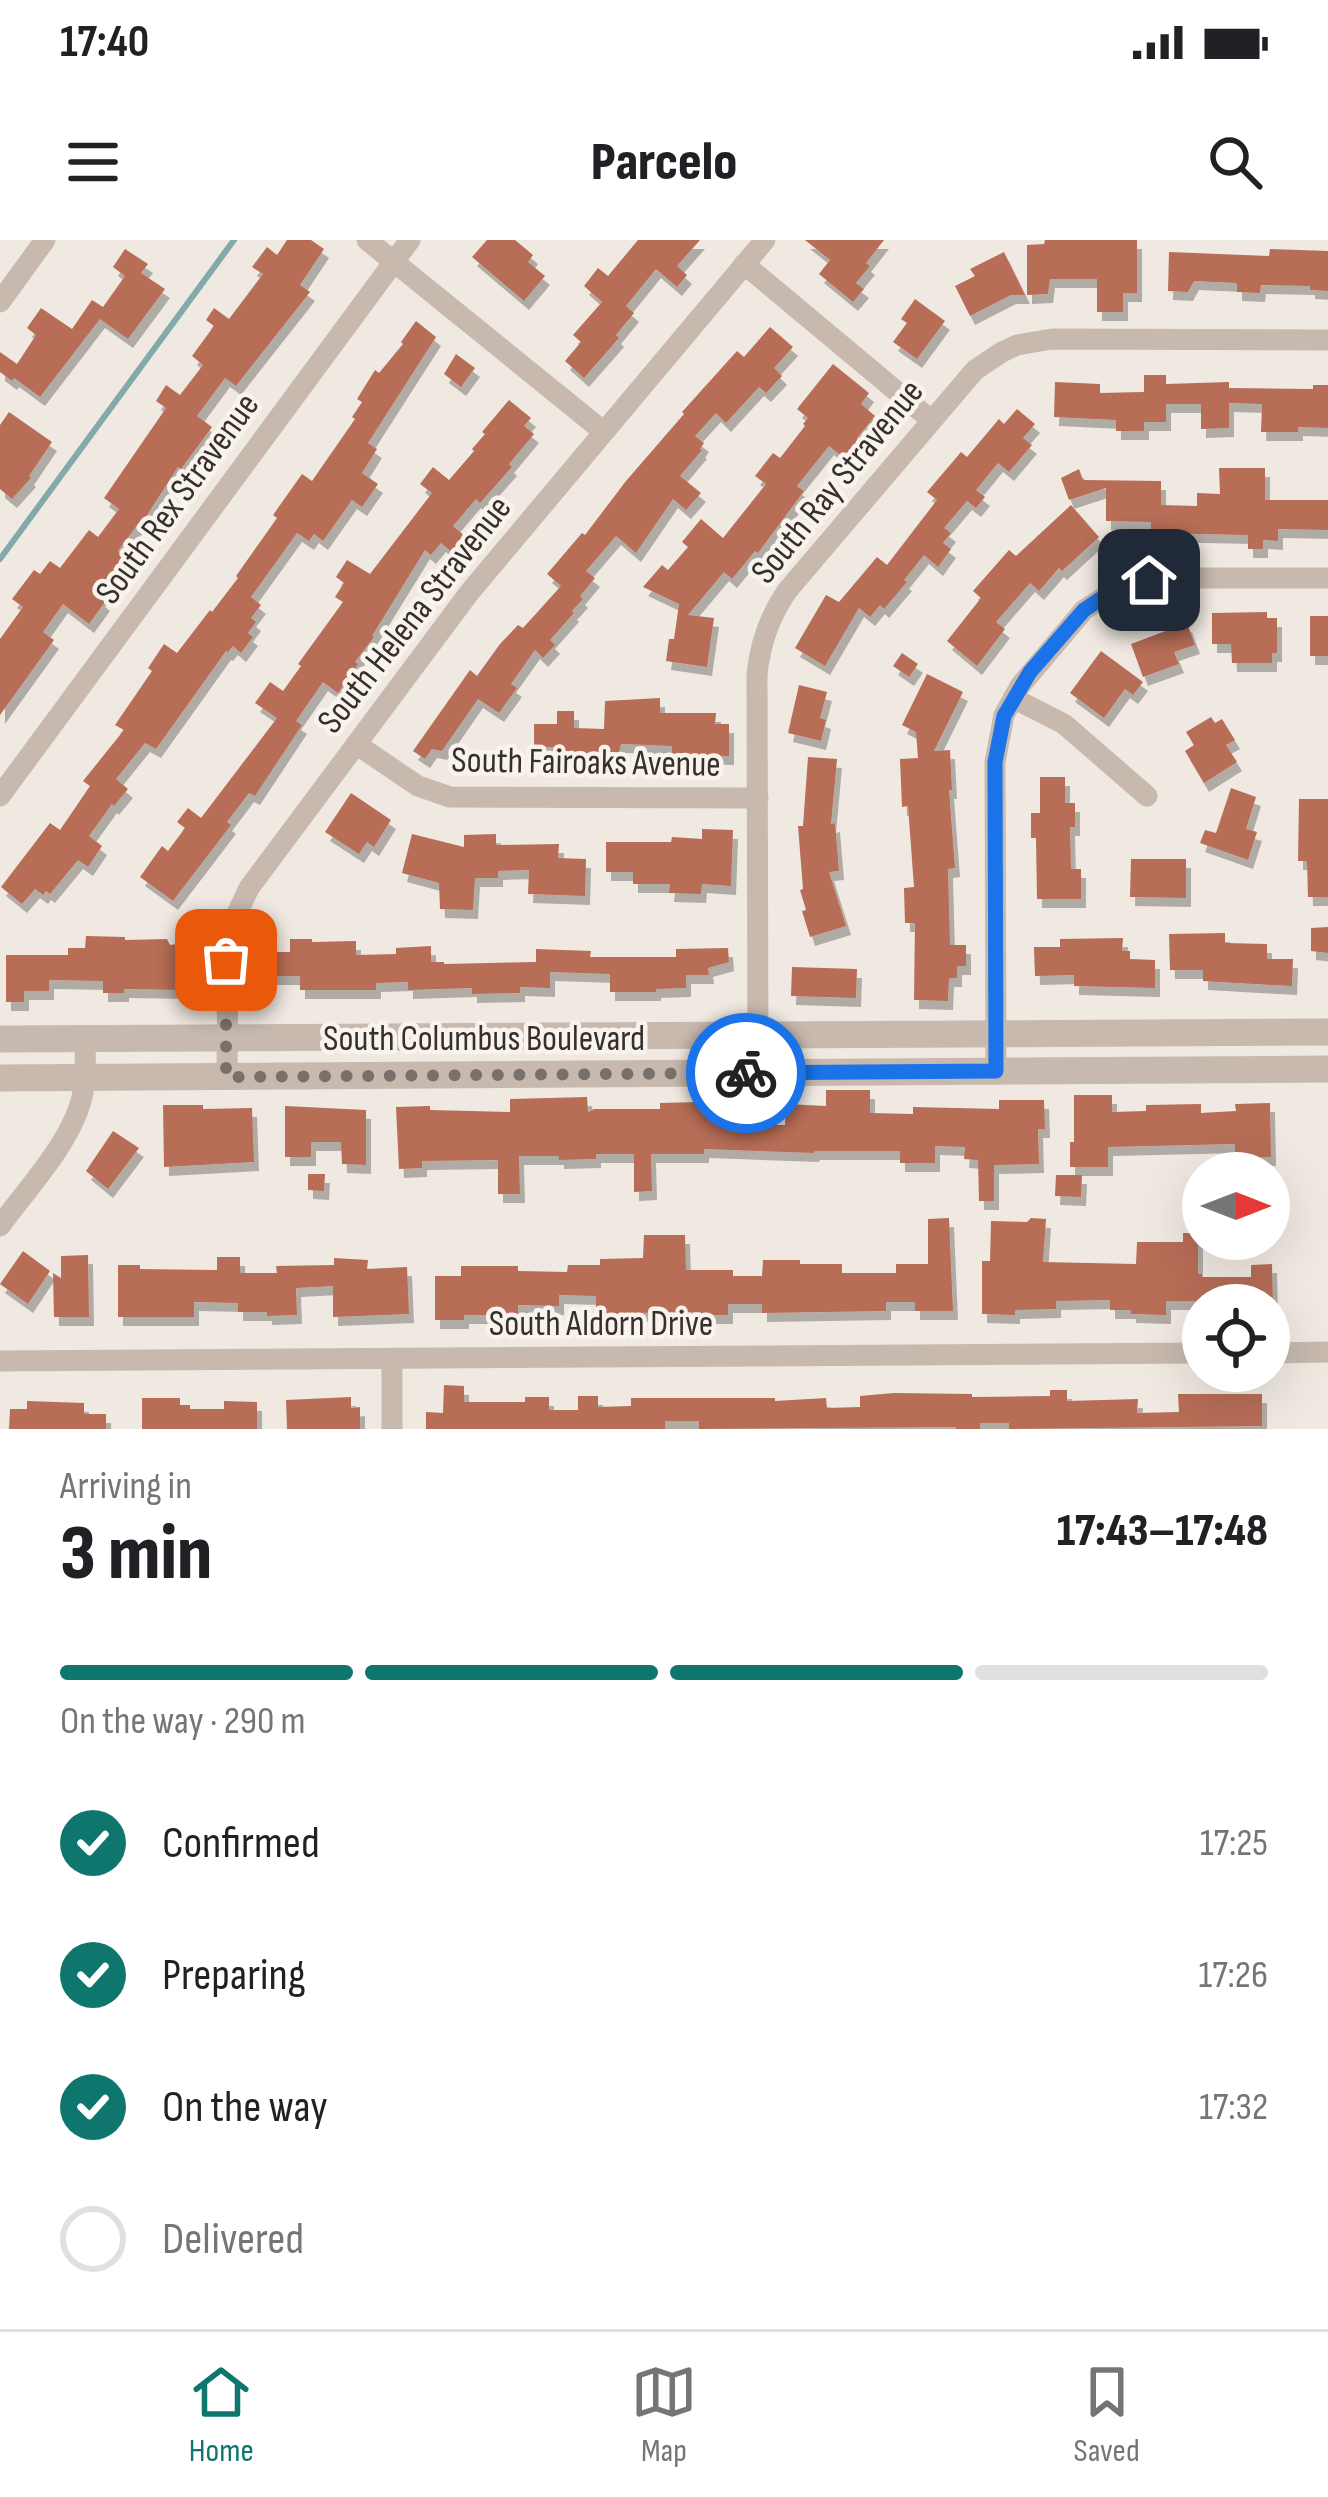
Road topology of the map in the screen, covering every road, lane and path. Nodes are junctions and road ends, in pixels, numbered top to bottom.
1 (367, 240) edge
2 (410, 240) edge
3 (765, 240) edge
4 (45, 241) edge
5 (63, 256) dead end
6 (394, 260) junction
7 (744, 265) junction
8 (0, 302) edge
9 (1328, 340) edge
10 (932, 420) junction
11 (604, 432) junction
12 (1328, 578) edge
13 (1012, 698) junction
14 (356, 744) junction
15 (0, 796) edge
16 (1147, 796) dead end
17 (758, 798) junction
18 (1328, 1032) edge
19 (996, 1034) junction
20 (758, 1035) junction
21 (226, 1038) junction
22 (0, 1039) edge
23 (86, 1039) junction
24 (1328, 1069) edge
25 (996, 1071) junction
26 (758, 1073) junction
27 (85, 1077) junction
28 (226, 1077) junction
29 (0, 1078) edge
30 (0, 1226) edge
31 (1328, 1352) edge
32 (1182, 1353) edge
33 (1290, 1353) edge
34 (392, 1359) junction
35 (0, 1361) edge
36 (392, 1429) edge

1 - 6 street
2 - 6 street, South Rex Stravenue
3 - 7 street, South Helena Stravenue
4 - 5 street
4 - 8 street
6 - 11 street
6 - 15 street, South Rex Stravenue
7 - 10 street
7 - 11 street, South Helena Stravenue
9 - 10 street, South Ray Stravenue
10 - 17 street, South Ray Stravenue
11 - 14 street, South Helena Stravenue
12 - 13 street
13 - 16 street
13 - 19 street
14 - 17 street, South Fairoaks Avenue
14 - 21 street, South Helena Stravenue
17 - 20 street, South Ray Stravenue
18 - 19 street, South Columbus Boulevard
19 - 20 street, South Columbus Boulevard
19 - 25 street
20 - 21 street, South Columbus Boulevard
20 - 26 street, South Ray Stravenue
21 - 23 street, South Columbus Boulevard
21 - 28 street, South Helena Stravenue
22 - 23 street, South Columbus Boulevard
23 - 27 street
24 - 25 street, South Columbus Boulevard
25 - 26 street, South Columbus Boulevard
26 - 28 street, South Columbus Boulevard
27 - 28 street, South Columbus Boulevard
27 - 29 street, South Columbus Boulevard
27 - 30 street
31 - 33 street
32 - 34 street, South Aldorn Drive
34 - 35 street, South Aldorn Drive
34 - 36 street

